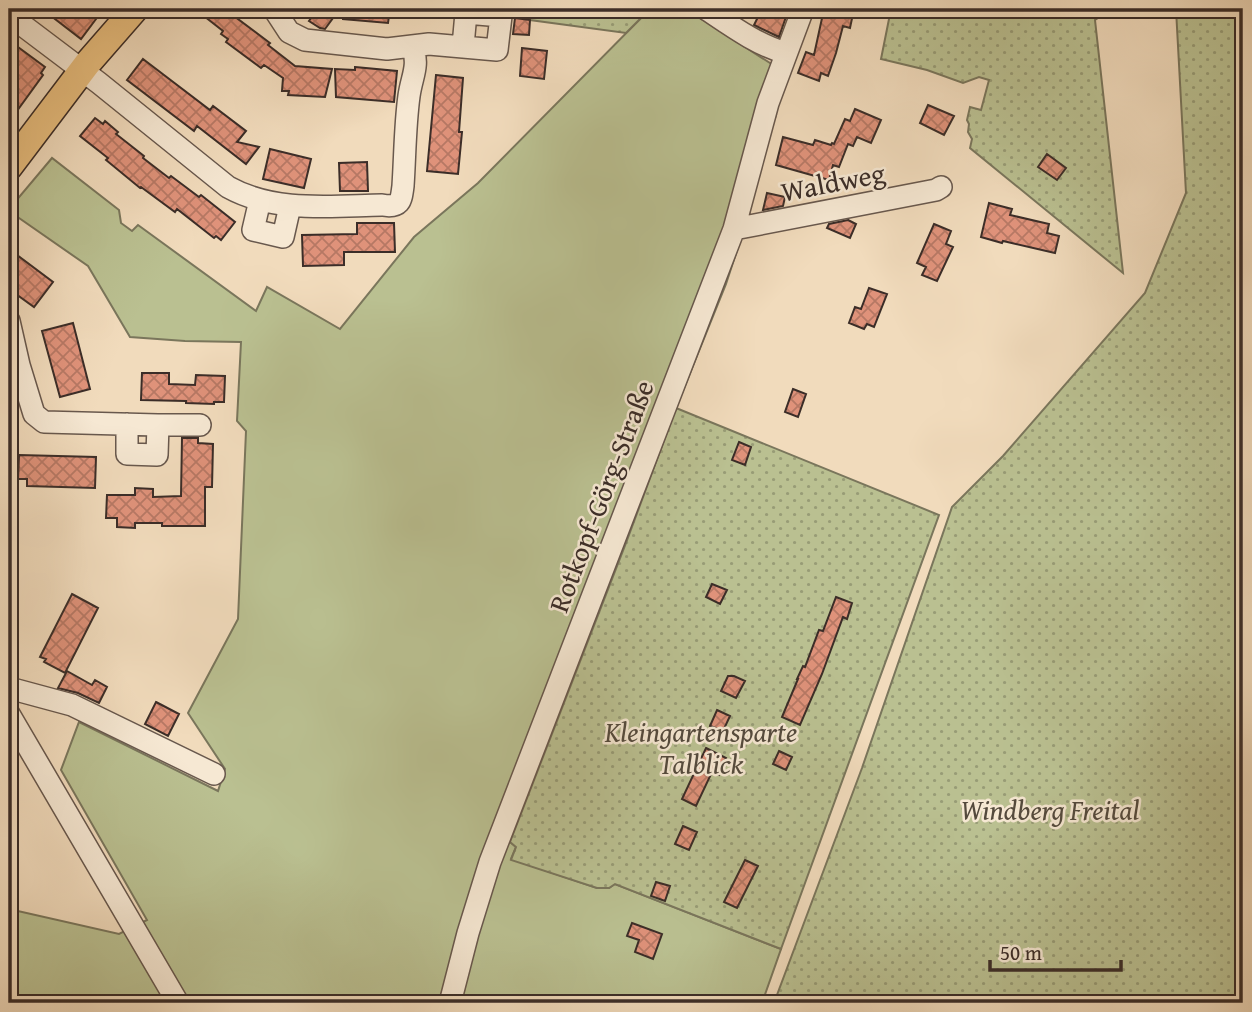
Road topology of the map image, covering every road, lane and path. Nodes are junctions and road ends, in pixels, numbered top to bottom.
1 (135, 9) edge
2 (274, 9) edge
3 (706, 9) edge
4 (803, 9) edge
5 (9, 15) edge
6 (412, 46) junction
7 (463, 46) dead end
8 (786, 52) junction
9 (82, 71) junction
10 (9, 167) edge
11 (941, 187) dead end
12 (260, 200) junction
13 (290, 206) junction
14 (734, 229) junction
15 (10, 335) edge
16 (127, 424) junction
17 (158, 425) junction
18 (200, 425) dead end
19 (9, 688) edge
20 (9, 713) edge
21 (214, 774) dead end
22 (178, 1003) edge
23 (450, 1003) edge

1 - 9 main road
2 - 6 street
3 - 8 street
4 - 8 street, Rotkopf-Görg-Straße
5 - 9 street
6 - 7 street
6 - 13 street
8 - 14 street, Rotkopf-Görg-Straße
9 - 10 main road
9 - 12 street
11 - 14 street, Waldweg
12 - 13 street
12 - 13 street
14 - 23 street, Rotkopf-Görg-Straße
15 - 16 street
16 - 17 street
16 - 17 street
17 - 18 street
19 - 21 street
20 - 22 street

